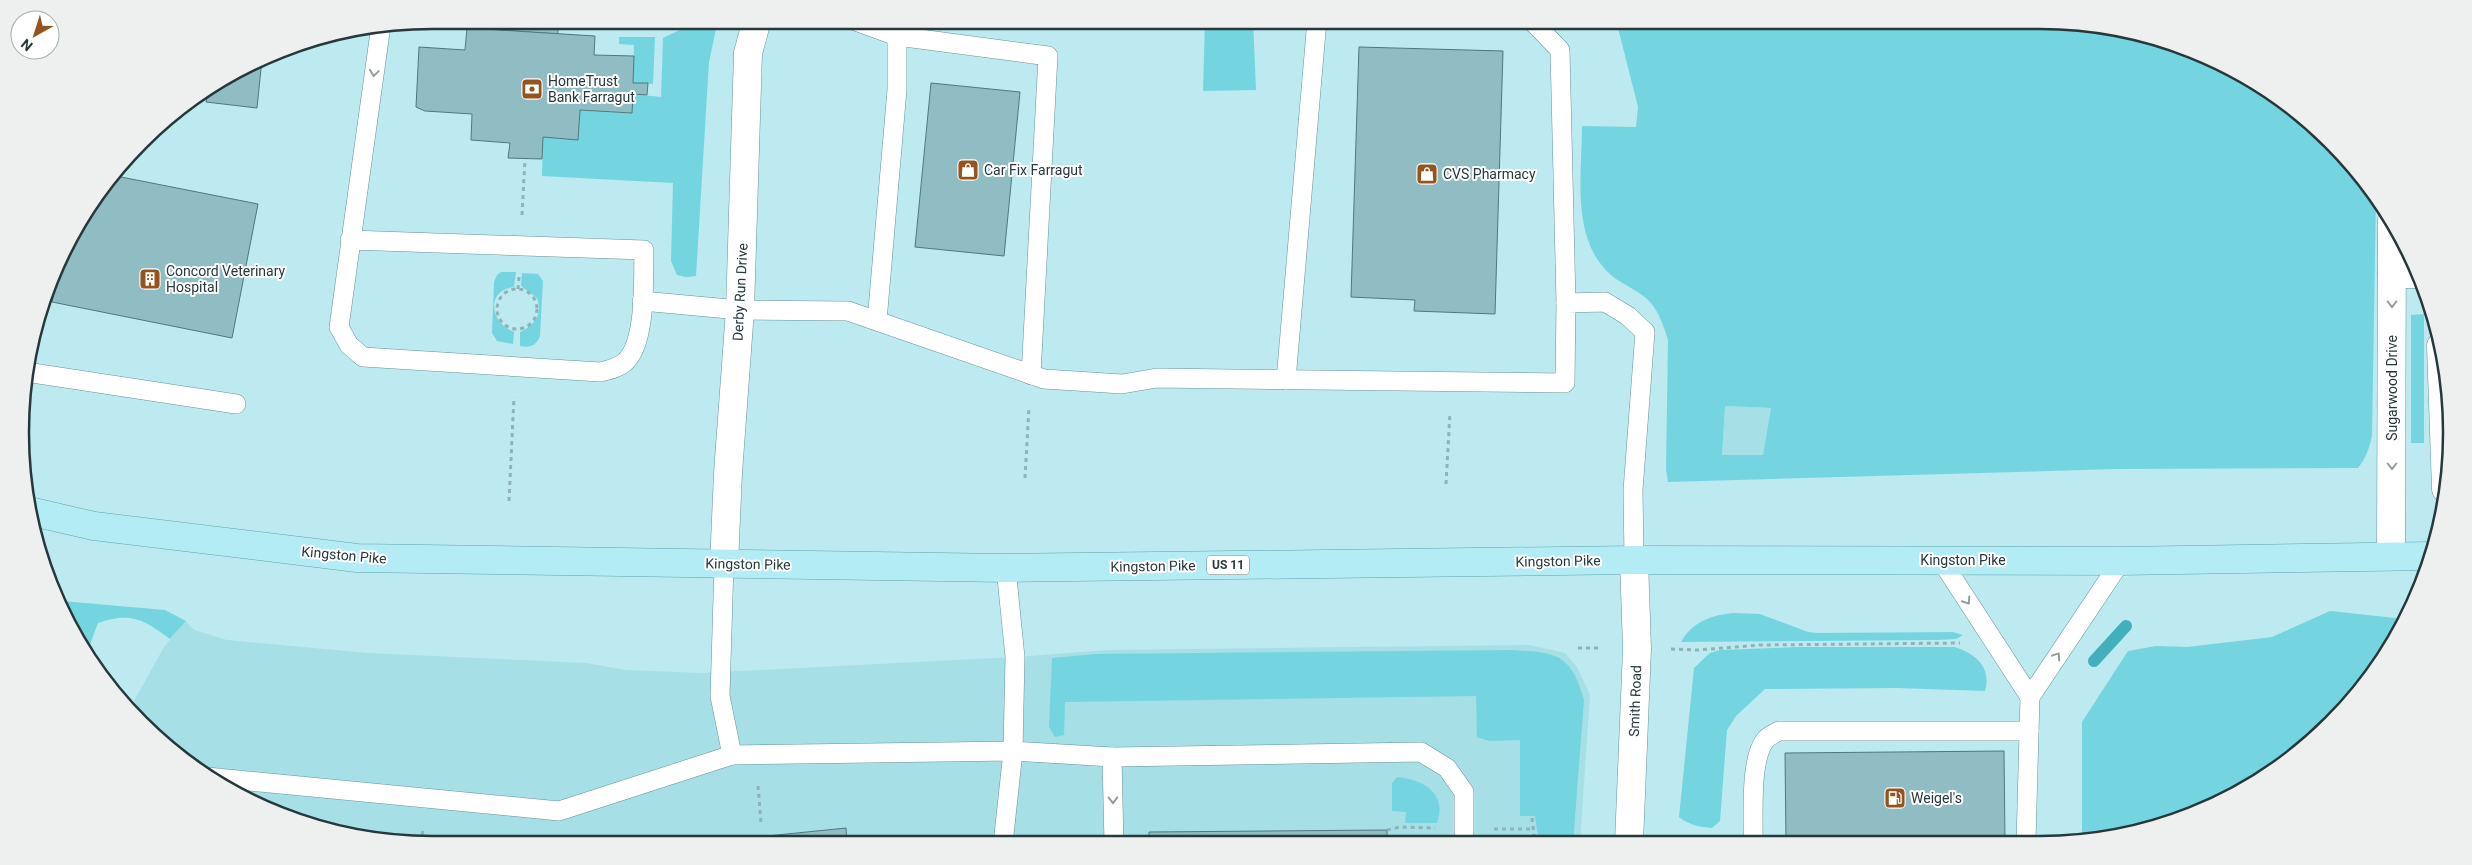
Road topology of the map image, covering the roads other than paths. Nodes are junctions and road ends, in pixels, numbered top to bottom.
1 (754, 29) edge
2 (878, 29) edge
3 (1316, 29) edge
4 (1540, 29) edge
5 (380, 32) edge
6 (897, 36) junction
7 (350, 240) junction
8 (2399, 248) edge
9 (2405, 274) edge
10 (642, 301) junction
11 (1566, 303) junction
12 (740, 310) junction
13 (877, 321) junction
14 (33, 373) edge
15 (1031, 375) junction
16 (1286, 380) junction
17 (236, 404) dead end
18 (37, 513) edge
19 (2391, 556) junction
20 (2424, 556) edge
21 (1634, 560) junction
22 (1941, 560) junction
23 (2121, 561) junction
24 (724, 564) junction
25 (1006, 568) junction
26 (2030, 696) junction
27 (2029, 731) junction
28 (1013, 751) junction
29 (732, 755) junction
30 (1112, 756) junction
31 (226, 779) edge
32 (1004, 836) edge
33 (1114, 836) edge
34 (1464, 836) edge
35 (1629, 836) edge
36 (1754, 836) edge
37 (2026, 836) edge

1 - 12 street, Derby Run Drive
2 - 6 lane
3 - 16 lane
4 - 11 lane
5 -> 7 lane
6 - 13 lane
6 - 15 lane
7 - 10 lane
7 - 10 lane
8 - 9 street, Sugarwood Drive
9 -> 19 street, Sugarwood Drive
10 - 12 lane
11 - 16 lane
11 - 21 lane
12 - 13 lane
12 - 24 street, Derby Run Drive
13 - 15 lane
14 - 17 lane
15 - 16 lane
18 - 24 main road, Kingston Pike / US 11
19 - 20 main road, Kingston Pike / US 11
19 - 23 main road, Kingston Pike / US 11
21 - 22 main road, Kingston Pike / US 11
21 - 25 main road, Kingston Pike / US 11
21 - 35 street, Smith Road
22 - 23 main road, Kingston Pike / US 11
22 -> 26 lane
26 -> 23 lane
24 - 25 main road, Kingston Pike / US 11
24 - 29 lane
25 - 28 lane
26 - 27 lane
27 - 36 lane
27 - 37 lane
28 - 29 lane
28 - 30 lane
28 - 32 lane
29 - 31 lane
30 -> 33 lane
30 - 34 lane

